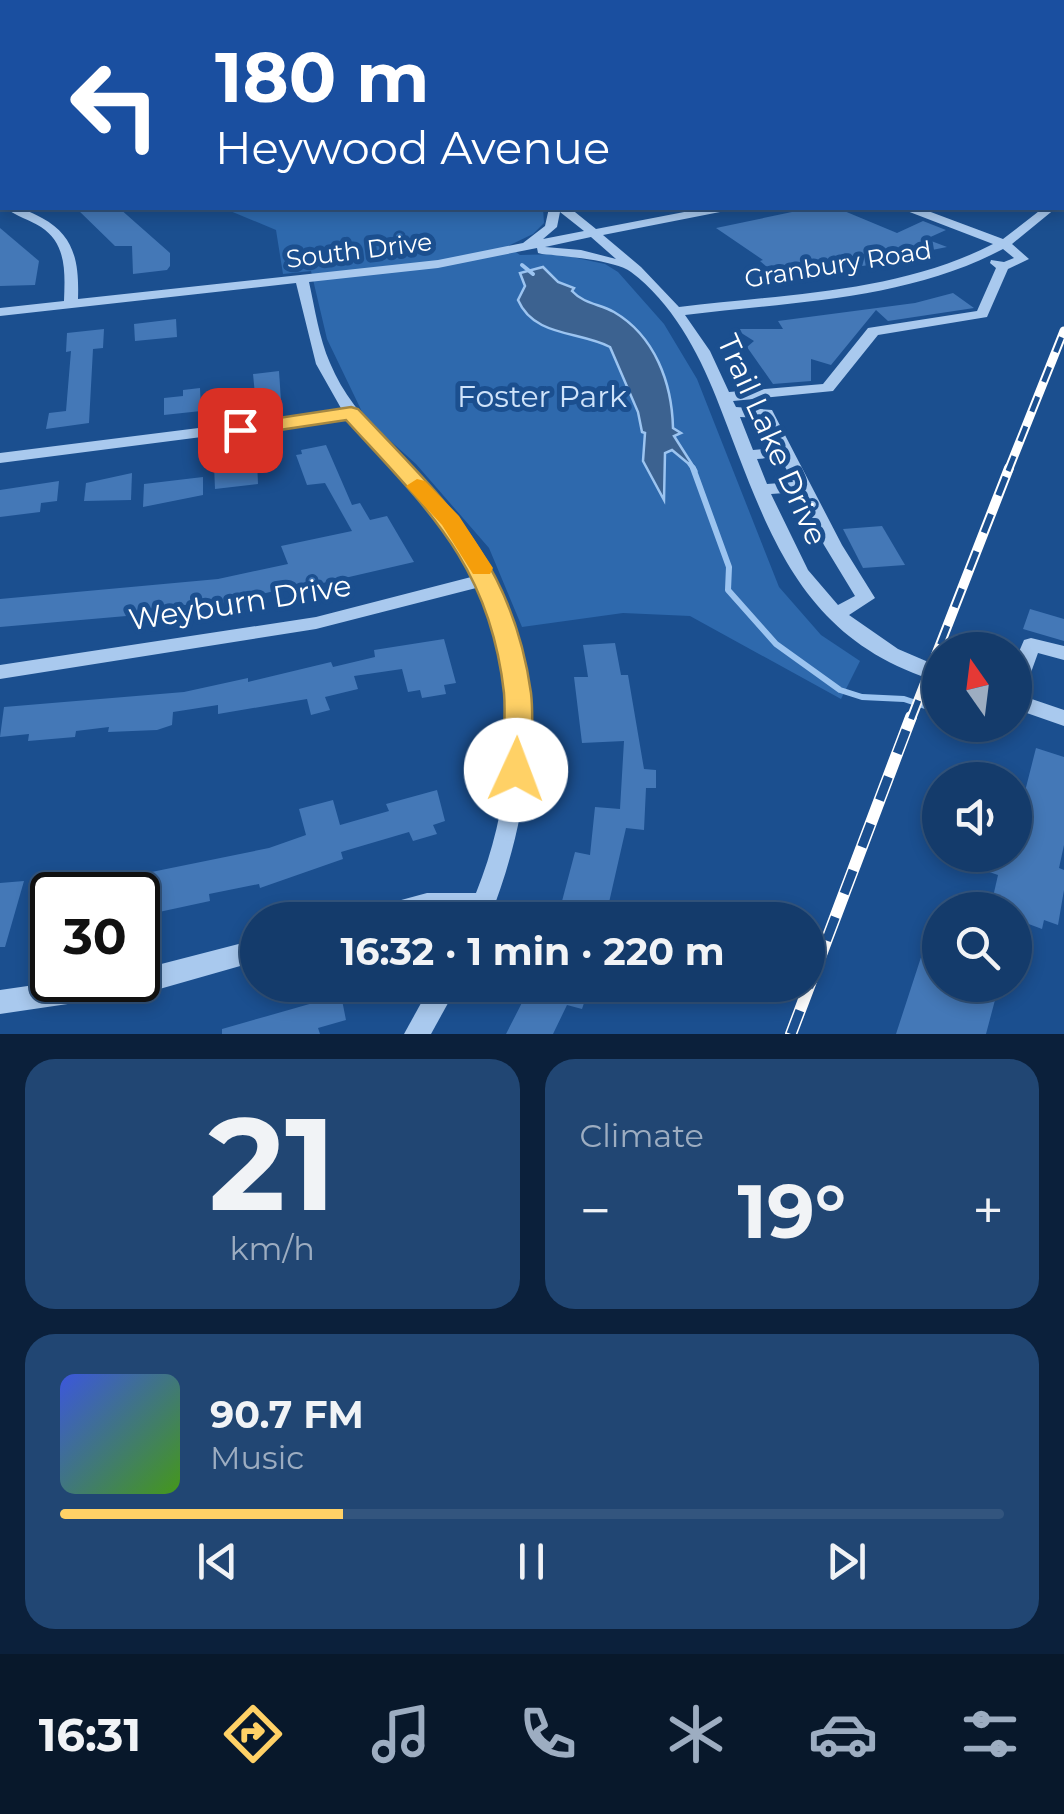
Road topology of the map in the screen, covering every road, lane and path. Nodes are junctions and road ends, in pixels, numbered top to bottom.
1 (14, 210) edge
2 (555, 210) edge
3 (565, 210) edge
4 (710, 210) edge
5 (916, 210) edge
6 (1048, 210) edge
7 (594, 234) junction
8 (1005, 244) junction
9 (521, 249) junction
10 (984, 255) junction
11 (630, 267) junction
12 (1003, 267) junction
13 (302, 279) junction
14 (71, 304) junction
15 (0, 312) edge
16 (675, 312) junction
17 (727, 404) junction
18 (351, 414) junction
19 (786, 452) junction
20 (748, 455) junction
21 (0, 458) edge
22 (803, 486) junction
23 (762, 489) junction
24 (488, 580) junction
25 (834, 615) junction
26 (1032, 644) edge
27 (1064, 653) edge
28 (922, 667) edge
29 (0, 672) edge
30 (1032, 707) edge
31 (1064, 718) edge
32 (485, 902) edge
33 (240, 955) edge
34 (0, 1002) edge
35 (435, 1002) edge
36 (417, 1034) edge

1 - 14 street
2 - 9 street
3 - 7 street, Trail Lake Drive
4 - 7 street, South Drive
5 - 8 street
6 - 8 street, Granbury Road
7 - 9 street, South Drive
7 - 11 street, Trail Lake Drive
8 - 10 street, Granbury Road
8 - 12 street
9 - 11 street
9 - 13 street, South Drive
10 - 12 street
10 - 16 street, Granbury Road
11 - 16 street, Trail Lake Drive
12 - 17 street
13 - 14 street, South Drive
13 - 18 street
14 - 15 street, South Drive
16 - 17 street, Trail Lake Drive
17 - 19 street
17 - 20 street, Trail Lake Drive
18 - 21 street
18 - 24 street
19 - 20 street
19 - 22 street
20 - 23 street, Trail Lake Drive
22 - 23 street
22 - 25 street
23 - 25 street, Trail Lake Drive
24 - 29 street, Weyburn Drive
24 - 32 street
25 - 28 street, Trail Lake Drive
26 - 27 street
30 - 31 street
33 - 34 street
35 - 36 street

